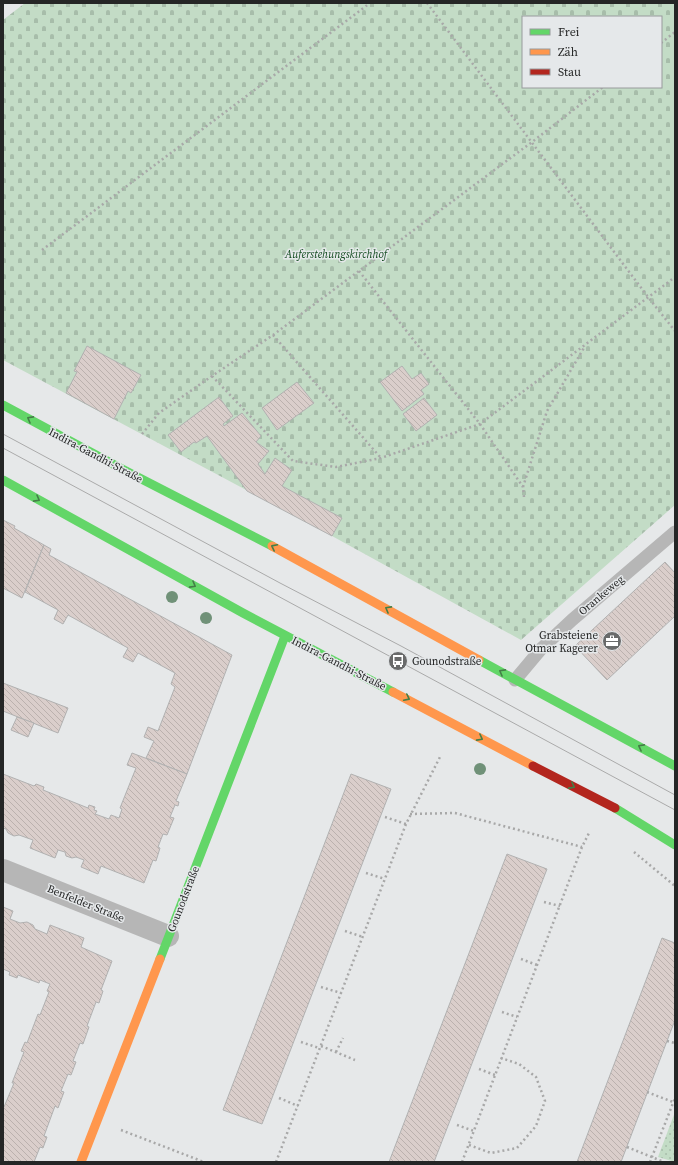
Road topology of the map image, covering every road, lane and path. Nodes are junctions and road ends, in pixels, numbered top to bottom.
1 (370, 3) edge
2 (427, 3) edge
3 (675, 32) edge
4 (662, 42) edge
5 (602, 88) edge
6 (532, 142) junction
7 (42, 250) dead end
8 (359, 271) junction
9 (675, 277) edge
10 (648, 297) junction
11 (675, 331) edge
12 (273, 335) junction
13 (587, 344) junction
14 (212, 376) junction
15 (3, 405) edge
16 (480, 424) junction
17 (142, 434) dead end
18 (381, 458) junction
19 (3, 480) edge
20 (524, 487) junction
21 (524, 497) dead end
22 (675, 532) edge
23 (285, 636) junction
24 (515, 680) junction
25 (441, 755) dead end
26 (675, 766) edge
27 (410, 814) junction
28 (385, 817) dead end
29 (406, 824) junction
30 (589, 833) dead end
31 (675, 845) edge
32 (582, 847) junction
33 (3, 870) edge
34 (366, 873) dead end
35 (385, 879) junction
36 (544, 902) dead end
37 (560, 906) junction
38 (345, 931) dead end
39 (168, 936) junction
40 (363, 937) junction
41 (521, 959) dead end
42 (537, 965) junction
43 (321, 987) dead end
44 (341, 993) junction
45 (502, 1012) dead end
46 (517, 1017) junction
47 (343, 1038) dead end
48 (667, 1041) dead end
49 (301, 1042) dead end
50 (675, 1043) edge
51 (320, 1047) junction
52 (336, 1052) junction
53 (501, 1058) junction
54 (355, 1060) dead end
55 (479, 1069) dead end
56 (495, 1074) junction
57 (647, 1092) dead end
58 (280, 1098) dead end
59 (675, 1098) edge
60 (673, 1102) junction
61 (298, 1106) junction
62 (97, 1121) junction
63 (457, 1126) dead end
64 (474, 1131) junction
65 (469, 1144) junction
66 (627, 1147) dead end
67 (652, 1157) junction
68 (81, 1162) edge
69 (204, 1162) edge
70 (276, 1162) edge
71 (462, 1162) edge
72 (650, 1162) edge
73 (664, 1162) edge

1 - 7 path
2 - 6 path
3 - 4 path
5 - 6 path
6 - 8 path
6 - 10 path
8 - 12 path
8 - 16 path
9 - 10 path
10 - 11 path
10 - 13 path
12 - 14 path
12 - 18 path
13 - 16 path
13 - 20 path
14 - 17 path
14 - 18 path
24 -> 15 main road, Indira-Gandhi-Straße
16 - 18 path
16 - 20 path
19 -> 23 main road, Indira-Gandhi-Straße
20 - 21 path
22 - 24 lane, Orankeweg
23 -> 31 main road, Indira-Gandhi-Straße
23 - 39 main road, Gounodstraße
26 -> 24 main road, Indira-Gandhi-Straße
25 - 27 path
27 - 29 path
27 - 32 path
28 - 29 path
29 - 35 path
30 - 32 path
32 - 37 path
33 - 39 street, Benfelder Straße
34 - 35 path
35 - 40 path
36 - 37 path
37 - 42 path
38 - 40 path
39 - 62 main road, Gounodstraße
40 - 44 path
41 - 42 path
42 - 46 path
43 - 44 path
44 - 51 path
45 - 46 path
46 - 53 path
47 - 52 path
48 - 50 path
49 - 51 path
51 - 52 path
51 - 61 path
52 - 54 path
53 - 56 path
53 - 65 path
55 - 56 path
56 - 64 path
57 - 60 path
58 - 61 path
59 - 60 path
60 - 67 path
61 - 70 path
62 - 68 main road, Gounodstraße
62 - 69 path
63 - 64 path
64 - 65 path
65 - 71 path
66 - 67 path
67 - 72 path
67 - 73 path

